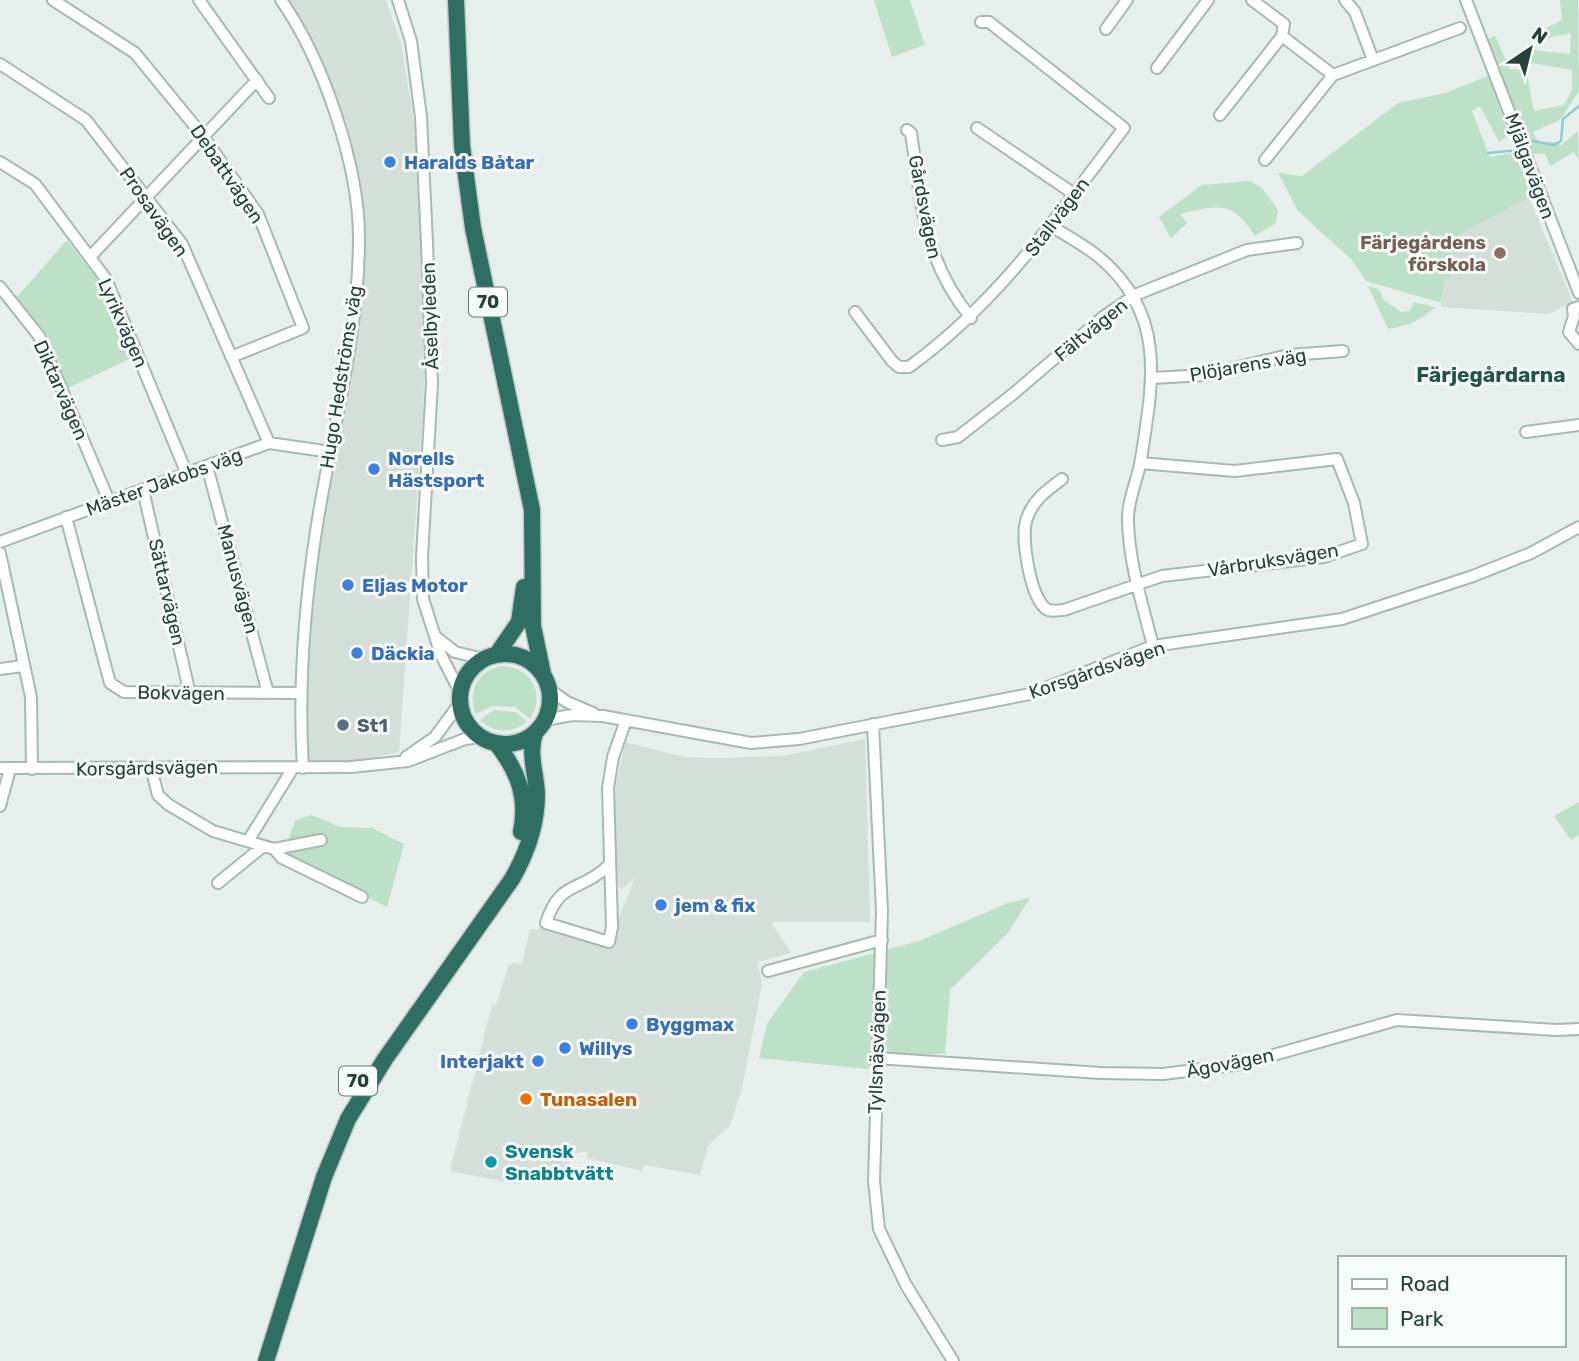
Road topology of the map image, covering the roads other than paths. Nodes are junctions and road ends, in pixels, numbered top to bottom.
1 (53, 0) edge
2 (199, 0) edge
3 (281, 0) edge
4 (398, 0) edge
5 (446, 0) edge
6 (456, 0) edge
7 (1127, 0) edge
8 (1208, 0) edge
9 (1252, 0) edge
10 (1345, 0) edge
11 (1466, 0) edge
12 (981, 22) dead end
13 (1460, 27) dead end
14 (1105, 29) dead end
15 (1282, 36) junction
16 (1373, 60) junction
17 (0, 64) edge
18 (1157, 68) dead end
19 (1333, 75) junction
20 (257, 80) junction
21 (269, 98) dead end
22 (1220, 115) dead end
23 (977, 128) dead end
24 (907, 130) dead end
25 (203, 136) junction
26 (1265, 160) dead end
27 (0, 162) edge
28 (1074, 194) junction
29 (146, 196) junction
30 (1051, 226) junction
31 (1297, 243) dead end
32 (90, 257) junction
33 (0, 287) edge
34 (1579, 293) edge
35 (1135, 295) junction
36 (1576, 308) edge
37 (856, 312) dead end
38 (971, 318) junction
39 (1579, 345) edge
40 (1343, 351) dead end
41 (232, 357) junction
42 (1153, 378) junction
43 (1579, 425) edge
44 (1526, 432) dead end
45 (942, 440) dead end
46 (269, 443) junction
47 (331, 452) junction
48 (1140, 463) junction
49 (207, 466) junction
50 (187, 474) junction
51 (1062, 479) dead end
52 (143, 490) junction
53 (109, 501) junction
54 (66, 517) junction
55 (1579, 527) edge
56 (0, 542) edge
57 (0, 553) edge
58 (1137, 583) junction
59 (433, 634) junction
60 (1153, 646) junction
61 (490, 656) junction
62 (22, 666) junction
63 (0, 669) edge
64 (546, 682) junction
65 (268, 693) junction
66 (301, 693) junction
67 (190, 694) junction
68 (460, 697) junction
69 (603, 716) junction
70 (626, 720) junction
71 (873, 724) junction
72 (540, 726) junction
73 (480, 737) junction
74 (496, 743) junction
75 (391, 764) junction
76 (151, 768) junction
77 (298, 768) junction
78 (5, 769) edge
79 (32, 769) junction
80 (0, 806) edge
81 (321, 840) dead end
82 (248, 841) junction
83 (261, 848) junction
84 (274, 849) junction
85 (608, 866) junction
86 (218, 883) dead end
87 (362, 897) dead end
88 (882, 940) junction
89 (768, 971) dead end
90 (1579, 1029) edge
91 (876, 1058) junction
92 (255, 1361) edge
93 (266, 1361) edge
94 (953, 1361) edge

1 - 25 street, Debattvägen
2 - 20 street
3 - 47 street, Hugo Hedströms väg
4 - 59 street, Åselbyleden
5 - 61 highway, 70
6 - 64 highway, 70
7 - 14 street
8 - 18 street
9 - 15 street
10 - 16 street
11 - 34 street, Mjälgavägen
12 - 28 street, Stallvägen
13 - 16 street
15 - 19 street
15 - 22 street
16 - 19 street
17 - 29 street, Prosavägen
19 - 26 street
20 - 21 street
20 - 25 street
23 - 28 street
24 - 38 street, Gårdsvägen
25 - 29 street
25 - 41 street, Debattvägen
27 - 32 street, Lyrikvägen
28 - 30 street, Stallvägen
29 - 32 street
29 - 41 street, Prosavägen
30 - 35 street
30 - 38 street, Stallvägen
31 - 35 street, Fältvägen
32 - 50 street, Lyrikvägen
33 - 53 street, Diktarvägen
35 - 42 street
35 - 45 street, Fältvägen
36 - 39 street
37 - 38 street, Stallvägen
40 - 42 street, Plöjarens väg
41 - 46 street, Prosavägen
42 - 48 street
43 - 44 street
46 - 47 street, Mäster Jakobs väg
46 - 49 street, Mäster Jakobs väg
47 - 66 street, Hugo Hedströms väg
48 - 58 street
48 - 58 street, Vårbruksvägen
49 - 50 street, Mäster Jakobs väg
49 - 65 street, Manusvägen
50 - 52 street, Mäster Jakobs väg
51 - 58 street
52 - 53 street, Mäster Jakobs väg
52 - 67 street, Sättarvägen
53 - 54 street, Mäster Jakobs väg
54 - 56 street, Mäster Jakobs väg
54 - 67 street, Bokvägen
55 - 60 street, Korsgårdsvägen
57 - 62 street
58 - 60 street
59 - 61 street
59 - 68 street, Åselbyleden
60 - 71 street, Korsgårdsvägen
61 - 64 highway
61 - 68 highway, 70
62 - 63 street
62 - 79 street
64 - 69 street, Korsgårdsvägen
64 - 72 highway, 70
65 - 66 street, Bokvägen
65 - 67 street, Bokvägen
66 - 77 street, Hugo Hedströms väg
68 - 73 highway
68 - 75 street, Korsgårdsvägen
69 - 70 street, Korsgårdsvägen
69 - 72 street, Korsgårdsvägen
70 - 71 street, Korsgårdsvägen
70 - 85 street
71 - 88 street, Tyllsnäsvägen
72 - 74 highway
72 - 93 highway, 70
73 - 74 highway
73 - 75 street, Korsgårdsvägen
74 - 92 highway, 70
75 - 77 street, Korsgårdsvägen
76 - 77 street, Korsgårdsvägen
76 - 79 street, Korsgårdsvägen
76 - 82 street
77 - 82 street
78 - 79 street, Korsgårdsvägen
78 - 80 street
81 - 84 street
82 - 83 street
83 - 84 street
83 - 86 street
84 - 87 street
85 - 85 street
88 - 89 street
88 - 91 street, Tyllsnäsvägen
90 - 91 street, Ägovägen
91 - 94 street, Tyllsnäsvägen

